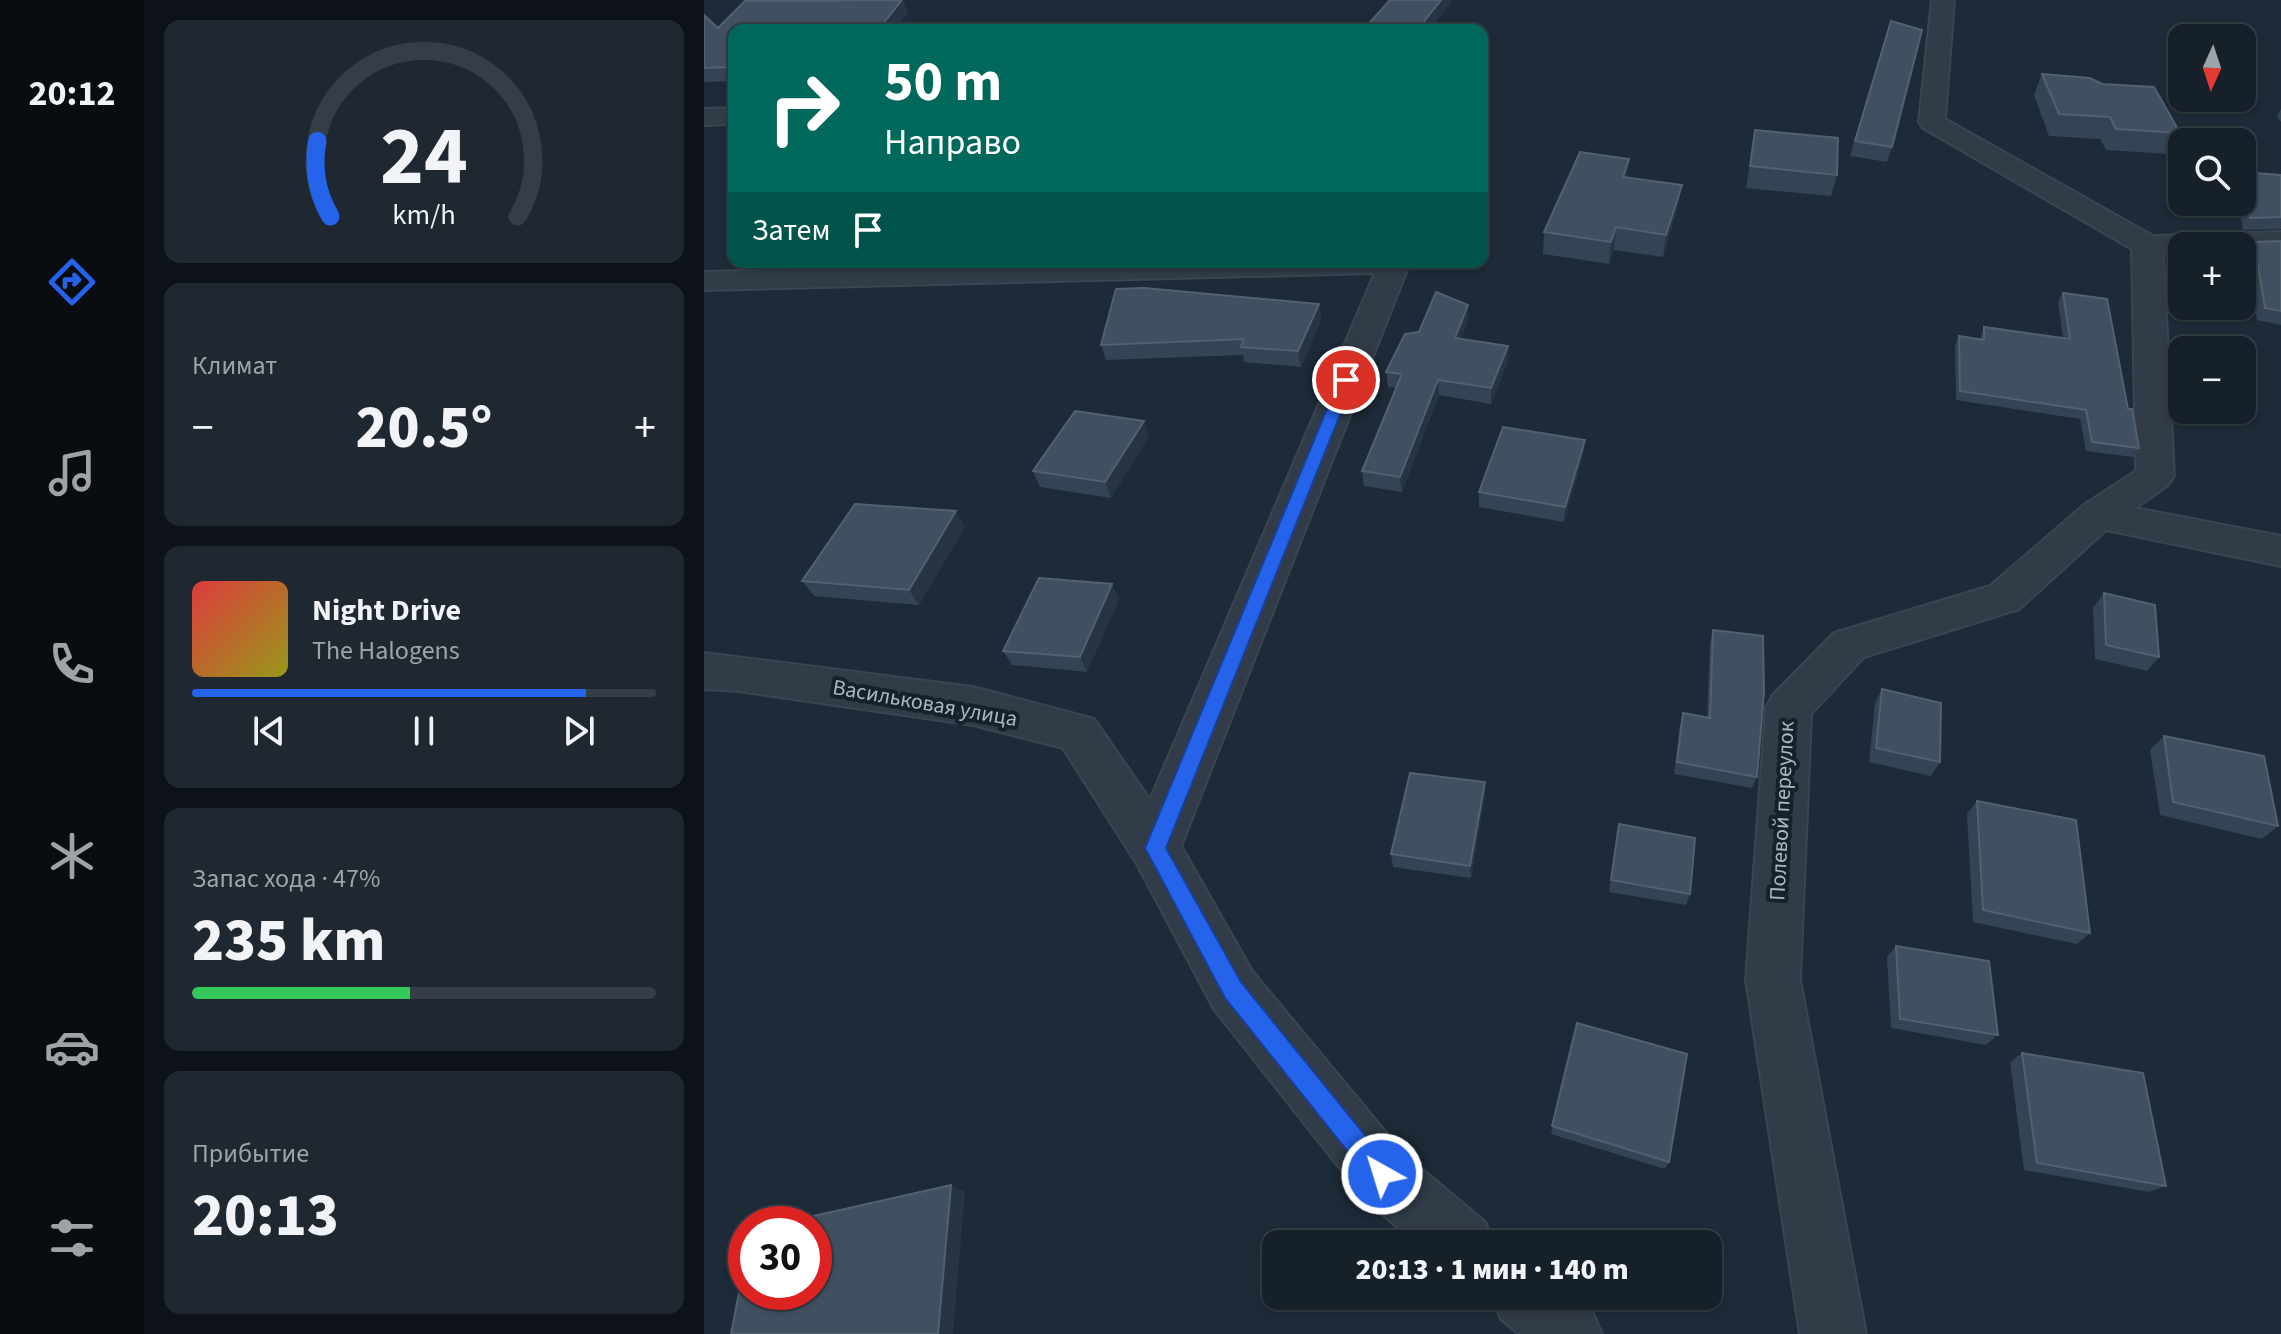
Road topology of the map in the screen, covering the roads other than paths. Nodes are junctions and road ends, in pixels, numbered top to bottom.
1 (1943, 0) edge
2 (728, 116) edge
3 (704, 117) edge
4 (2281, 241) edge
5 (2147, 245) junction
6 (1202, 268) edge
7 (1392, 268) edge
8 (704, 281) edge
9 (2098, 515) junction
10 (2281, 551) edge
11 (704, 671) edge
12 (1155, 848) junction
13 (1447, 1230) edge
14 (1541, 1310) edge
15 (1569, 1334) edge
16 (1833, 1334) edge

1 - 5 street
2 - 3 street
4 - 5 street
5 - 9 street, Полевой переулок
6 - 8 street
7 - 12 street
9 - 10 street
9 - 16 street, Полевой переулок
11 - 12 street, Васильковая улица
12 - 13 street, Васильковая улица
14 - 15 street

